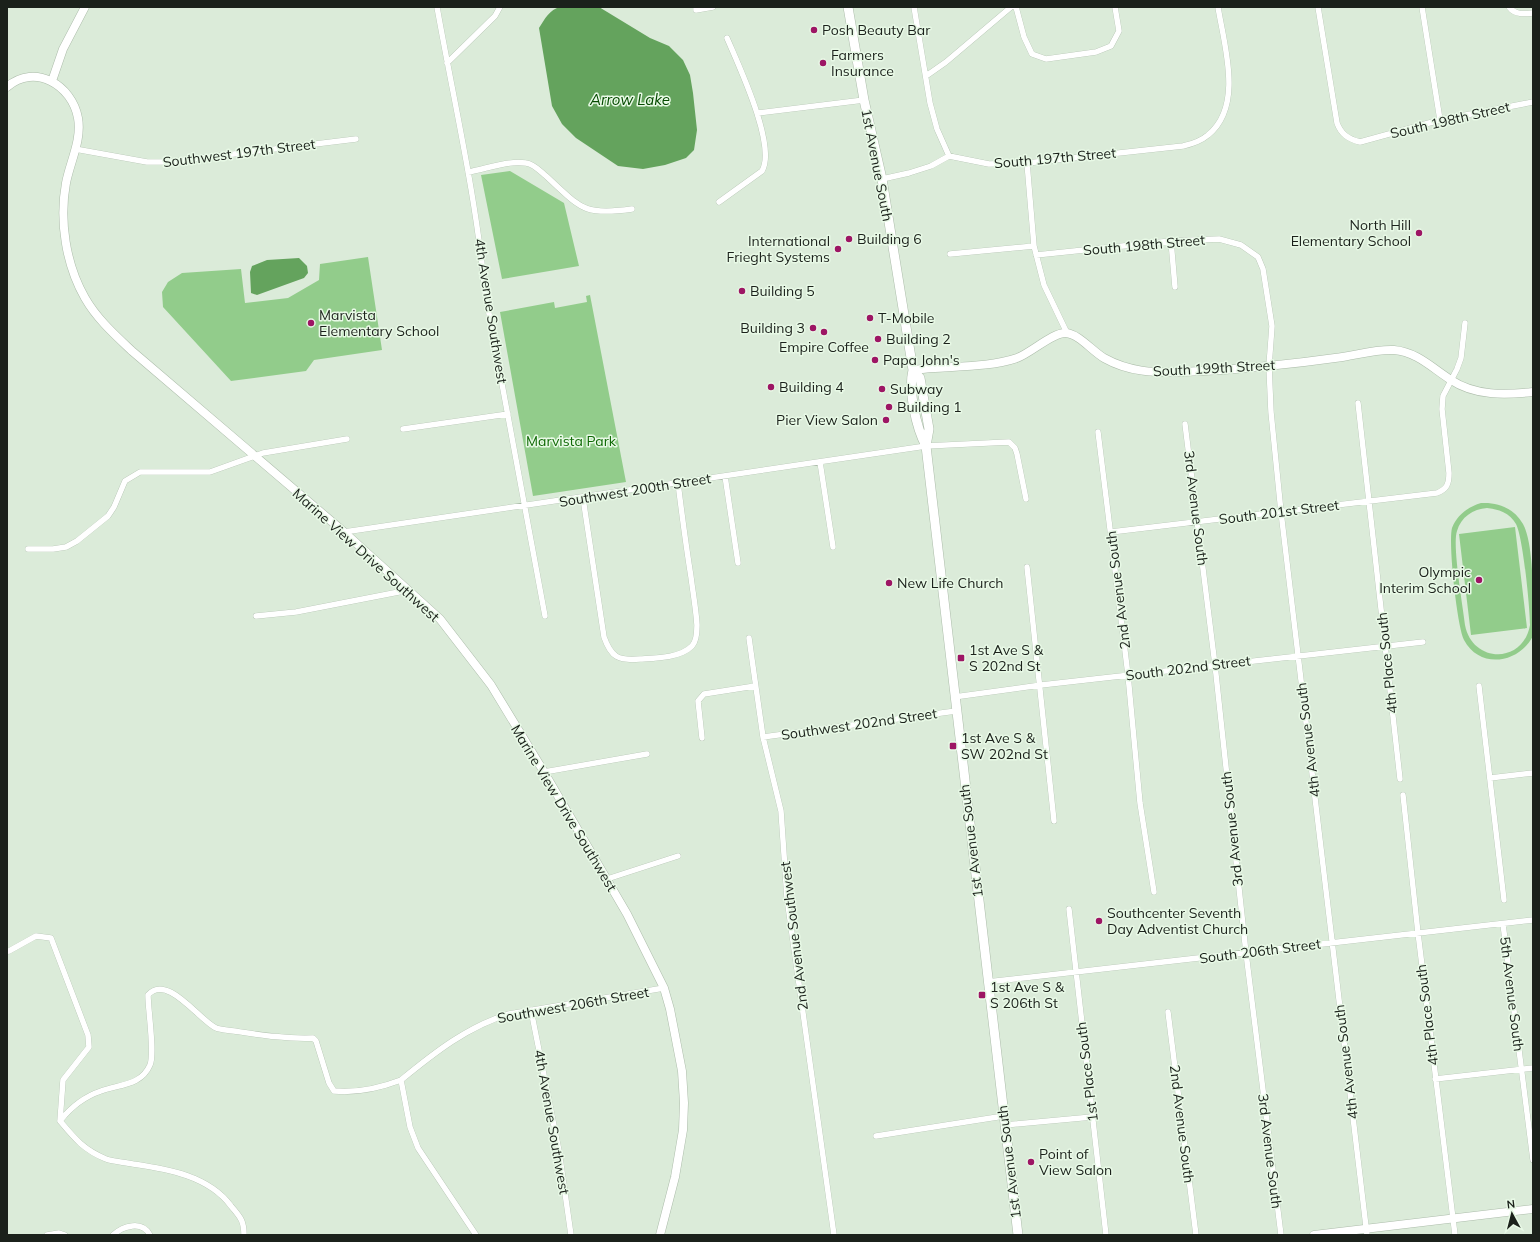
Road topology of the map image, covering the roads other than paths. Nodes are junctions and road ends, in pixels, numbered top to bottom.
1 (85, 7) edge
2 (437, 7) edge
3 (500, 7) edge
4 (713, 7) edge
5 (848, 7) edge
6 (914, 7) edge
7 (1011, 7) edge
8 (1016, 7) edge
9 (1115, 7) edge
10 (1218, 7) edge
11 (1318, 7) edge
12 (1422, 7) edge
13 (696, 8) edge
14 (1511, 9) edge
15 (1533, 12) edge
16 (726, 38) dead end
17 (447, 63) junction
18 (926, 76) junction
19 (52, 81) junction
20 (7, 87) edge
21 (864, 100) junction
22 (1533, 102) edge
23 (758, 113) junction
24 (1440, 120) junction
25 (356, 138) dead end
26 (75, 149) junction
27 (949, 156) junction
28 (1027, 163) junction
29 (468, 172) junction
30 (882, 179) junction
31 (719, 202) dead end
32 (632, 209) dead end
33 (1171, 241) junction
34 (1034, 246) junction
35 (1250, 250) joint
36 (950, 254) dead end
37 (1036, 255) junction
38 (1175, 287) dead end
39 (1465, 323) dead end
40 (1066, 333) junction
41 (1269, 366) junction
42 (913, 370) junction
43 (1451, 380) junction
44 (1533, 392) edge
45 (1358, 404) dead end
46 (508, 414) junction
47 (1185, 424) dead end
48 (403, 428) dead end
49 (1098, 432) dead end
50 (346, 440) dead end
51 (926, 446) junction
52 (253, 456) junction
53 (820, 462) junction
54 (726, 476) junction
55 (678, 484) junction
56 (583, 498) junction
57 (1026, 499) dead end
58 (1369, 501) junction
59 (525, 506) junction
60 (1281, 512) junction
61 (1198, 522) junction
62 (344, 532) junction
63 (1111, 532) junction
64 (833, 547) dead end
65 (28, 549) dead end
66 (738, 564) dead end
67 (1027, 567) dead end
68 (409, 590) junction
69 (256, 616) dead end
70 (545, 616) dead end
71 (749, 638) dead end
72 (1423, 642) dead end
73 (1384, 646) junction
74 (1298, 655) junction
75 (1215, 665) junction
76 (1128, 675) junction
77 (1041, 685) junction
78 (756, 686) junction
79 (1479, 686) dead end
80 (954, 697) junction
81 (956, 711) junction
82 (763, 737) junction
83 (702, 738) dead end
84 (647, 754) dead end
85 (544, 772) junction
86 (1533, 773) edge
87 (1490, 778) junction
88 (1400, 779) dead end
89 (1404, 795) dead end
90 (1054, 821) dead end
91 (678, 856) dead end
92 (607, 879) junction
93 (1154, 892) dead end
94 (1504, 900) dead end
95 (1069, 909) dead end
96 (1533, 920) edge
97 (1503, 924) junction
98 (1418, 933) junction
99 (1332, 943) junction
100 (9, 951) dead end
101 (1246, 953) junction
102 (1075, 972) junction
103 (987, 982) junction
104 (664, 988) junction
105 (531, 1010) junction
106 (1168, 1012) dead end
107 (1533, 1068) edge
108 (1522, 1069) junction
109 (1435, 1079) junction
110 (401, 1080) junction
111 (1092, 1117) junction
112 (60, 1121) junction
113 (1004, 1121) junction
114 (876, 1136) dead end
115 (1533, 1160) edge
116 (1533, 1209) edge
117 (1453, 1219) junction
118 (1366, 1232) edge
119 (47, 1235) edge
120 (65, 1235) edge
121 (113, 1235) edge
122 (150, 1235) edge
123 (244, 1235) edge
124 (476, 1235) edge
125 (571, 1235) edge
126 (660, 1235) edge
127 (834, 1235) edge
128 (1018, 1235) edge
129 (1106, 1235) edge
130 (1196, 1235) edge
131 (1281, 1235) edge
132 (1314, 1235) edge
133 (1455, 1235) edge

1 - 19 street
2 - 17 street, 4th Avenue Southwest
3 - 17 street
4 - 13 street
5 - 21 main road, 1st Avenue South
6 - 18 street
7 - 18 street
8 - 9 street
10 - 28 street, South 197th Street
11 - 24 street, South 198th Street
12 - 24 street
14 - 15 street
16 - 23 street
17 - 29 street, 4th Avenue Southwest
18 - 27 street
19 - 20 street
19 - 26 street, Marine View Drive Southwest
21 - 23 street
21 - 30 main road, 1st Avenue South
22 - 24 street, South 198th Street
23 - 31 street
25 - 26 street, Southwest 197th Street
26 - 52 street, Marine View Drive Southwest
27 - 28 street, South 197th Street
27 - 30 street
28 - 34 street
29 - 32 street
29 - 46 street, 4th Avenue Southwest
30 - 42 main road, 1st Avenue South
33 - 35 street, South 198th Street
33 - 37 street, South 198th Street
33 - 38 street
34 - 36 street
34 - 37 street
35 - 41 street, 4th Avenue South
37 - 40 street
39 - 43 street
40 - 41 street, South 199th Street
40 - 42 street
41 - 43 street, South 199th Street
41 - 60 street, 4th Avenue South
42 - 51 main road, 1st Avenue South
43 - 44 street, South 199th Street
43 - 58 street, South 201st Street
45 - 58 street, 4th Place South
46 - 48 street
46 - 59 street, 4th Avenue Southwest
47 - 61 street, 3rd Avenue South
49 - 63 street, 2nd Avenue South
50 - 52 street
51 - 53 street, Southwest 200th Street
51 - 57 street, Southwest 200th Street
51 - 80 main road, 1st Avenue South
52 - 62 street, Marine View Drive Southwest
52 - 65 street
53 - 54 street, Southwest 200th Street
53 - 64 street
54 - 55 street, Southwest 200th Street
54 - 66 street
55 - 56 street, Southwest 200th Street
55 - 56 street
56 - 59 street, Southwest 200th Street
58 - 60 street, South 201st Street
58 - 73 street, 4th Place South
59 - 62 street, Southwest 200th Street
59 - 70 street, 4th Avenue Southwest
60 - 61 street, South 201st Street
60 - 74 street, 4th Avenue South
61 - 63 street, South 201st Street
61 - 75 street, 3rd Avenue South
62 - 68 street, Marine View Drive Southwest
63 - 76 street, 2nd Avenue South
67 - 77 street
68 - 69 street
68 - 85 street, Marine View Drive Southwest
71 - 78 street, 2nd Avenue Southwest
72 - 73 street, South 202nd Street
73 - 74 street, South 202nd Street
73 - 88 street, 4th Place South
74 - 75 street, South 202nd Street
74 - 99 street, 4th Avenue South
75 - 76 street, South 202nd Street
75 - 101 street, 3rd Avenue South
76 - 77 street, South 202nd Street
76 - 93 street, 2nd Avenue South
77 - 80 street, South 202nd Street
77 - 90 street
78 - 82 street, 2nd Avenue Southwest
78 - 83 street
79 - 87 street
80 - 81 main road, 1st Avenue South
81 - 82 street, Southwest 202nd Street
81 - 103 main road, 1st Avenue South
82 - 127 street, 2nd Avenue Southwest
84 - 85 street
85 - 92 street, Marine View Drive Southwest
86 - 87 street
87 - 94 street
89 - 98 street, 4th Place South
91 - 92 street
92 - 104 street, Marine View Drive Southwest
95 - 102 street, 1st Place South
96 - 97 street, South 206th Street
97 - 98 street, South 206th Street
97 - 108 street, 5th Avenue South
98 - 99 street, South 206th Street
98 - 109 street, 4th Place South
99 - 101 street, South 206th Street
99 - 118 street, 4th Avenue South
100 - 112 street
101 - 102 street, South 206th Street
101 - 131 street, 3rd Avenue South
102 - 103 street, South 206th Street
102 - 111 street, 1st Place South
103 - 113 main road, 1st Avenue South
104 - 105 street, Southwest 206th Street
104 - 126 street, Marine View Drive Southwest
105 - 110 street, Southwest 206th Street
105 - 125 street, 4th Avenue Southwest
106 - 130 street, 2nd Avenue South
107 - 108 street
108 - 109 street
108 - 115 street, 5th Avenue South
109 - 117 street, 4th Place South
110 - 112 street, Southwest 206th Street
110 - 124 street
111 - 113 street
111 - 129 street, 1st Place South
112 - 123 street
113 - 114 street
113 - 128 main road, 1st Avenue South
116 - 117 street
117 - 118 street
117 - 133 street, 4th Place South
118 - 132 street
119 - 120 street
121 - 122 street

